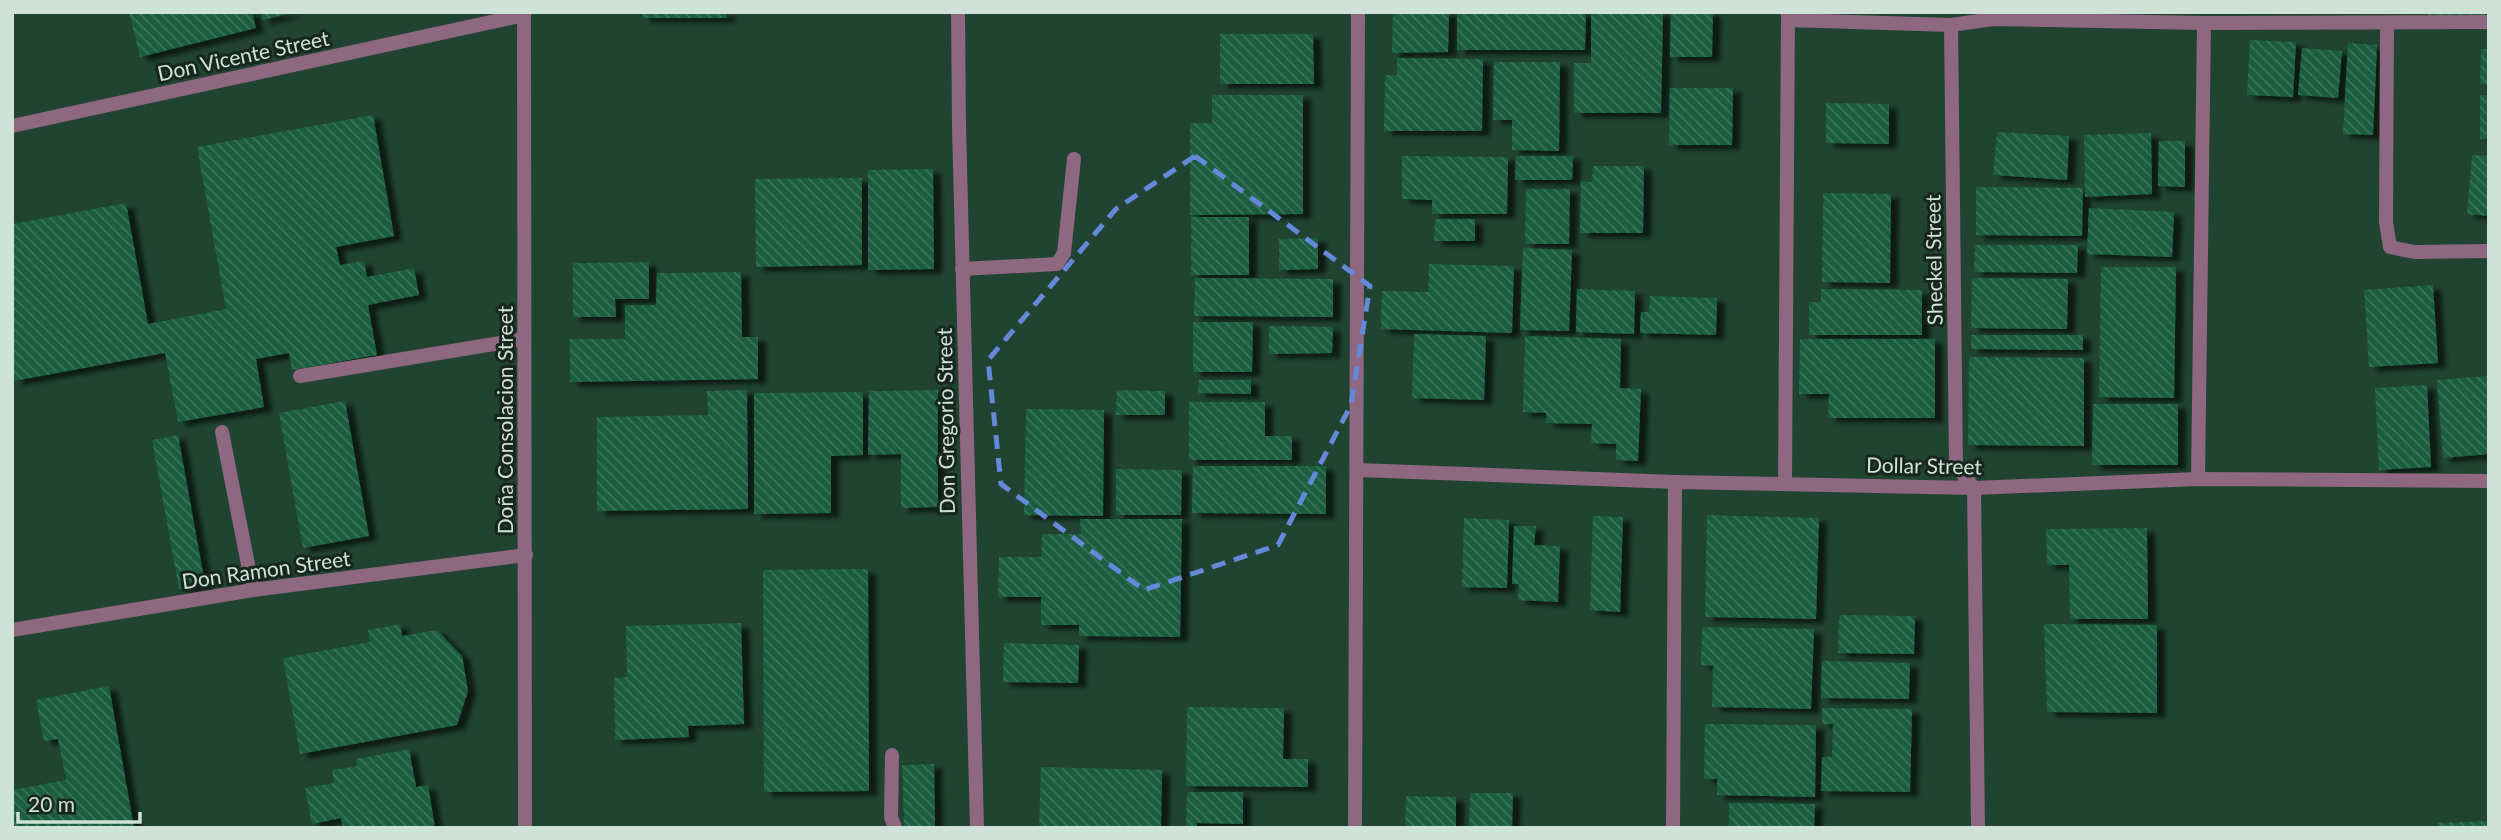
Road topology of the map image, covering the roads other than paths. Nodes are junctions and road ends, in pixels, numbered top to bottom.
1 (958, 12) edge
2 (1358, 12) edge
3 (524, 14) edge
4 (1788, 16) edge
5 (1993, 16) edge
6 (2227, 17) edge
7 (2489, 22) edge
8 (2204, 23) junction
9 (2387, 23) junction
10 (1951, 25) junction
11 (12, 126) edge
12 (1074, 159) dead end
13 (2489, 251) edge
14 (962, 269) junction
15 (524, 339) junction
16 (300, 376) dead end
17 (222, 432) dead end
18 (1358, 470) junction
19 (2198, 479) junction
20 (2489, 481) edge
21 (1675, 482) junction
22 (1785, 484) junction
23 (1974, 488) junction
24 (526, 555) junction
25 (253, 590) junction
26 (12, 629) edge
27 (892, 755) dead end
28 (525, 828) edge
29 (895, 828) edge
30 (978, 828) edge
31 (1355, 828) edge
32 (1673, 828) edge
33 (1978, 828) edge

1 - 14 street, Don Gregorio Street
2 - 18 street
3 - 11 street, Don Vicente Street
3 - 15 street, Doña Consolacion Street
4 - 10 street
4 - 22 street
5 - 8 street
5 - 10 street
6 - 8 street
6 - 9 street
7 - 9 street
8 - 19 street
9 - 13 street
10 - 23 street, Sheckel Street
12 - 14 street
14 - 30 street, Don Gregorio Street
15 - 16 street
15 - 24 street, Doña Consolacion Street
17 - 25 street
18 - 21 street, Dollar Street
18 - 31 street
19 - 20 street, Dollar Street
19 - 23 street, Dollar Street
21 - 22 street, Dollar Street
21 - 32 street
22 - 23 street, Dollar Street
23 - 33 street
24 - 25 street, Don Ramon Street
24 - 28 street, Doña Consolacion Street
25 - 26 street, Don Ramon Street
27 - 29 street

